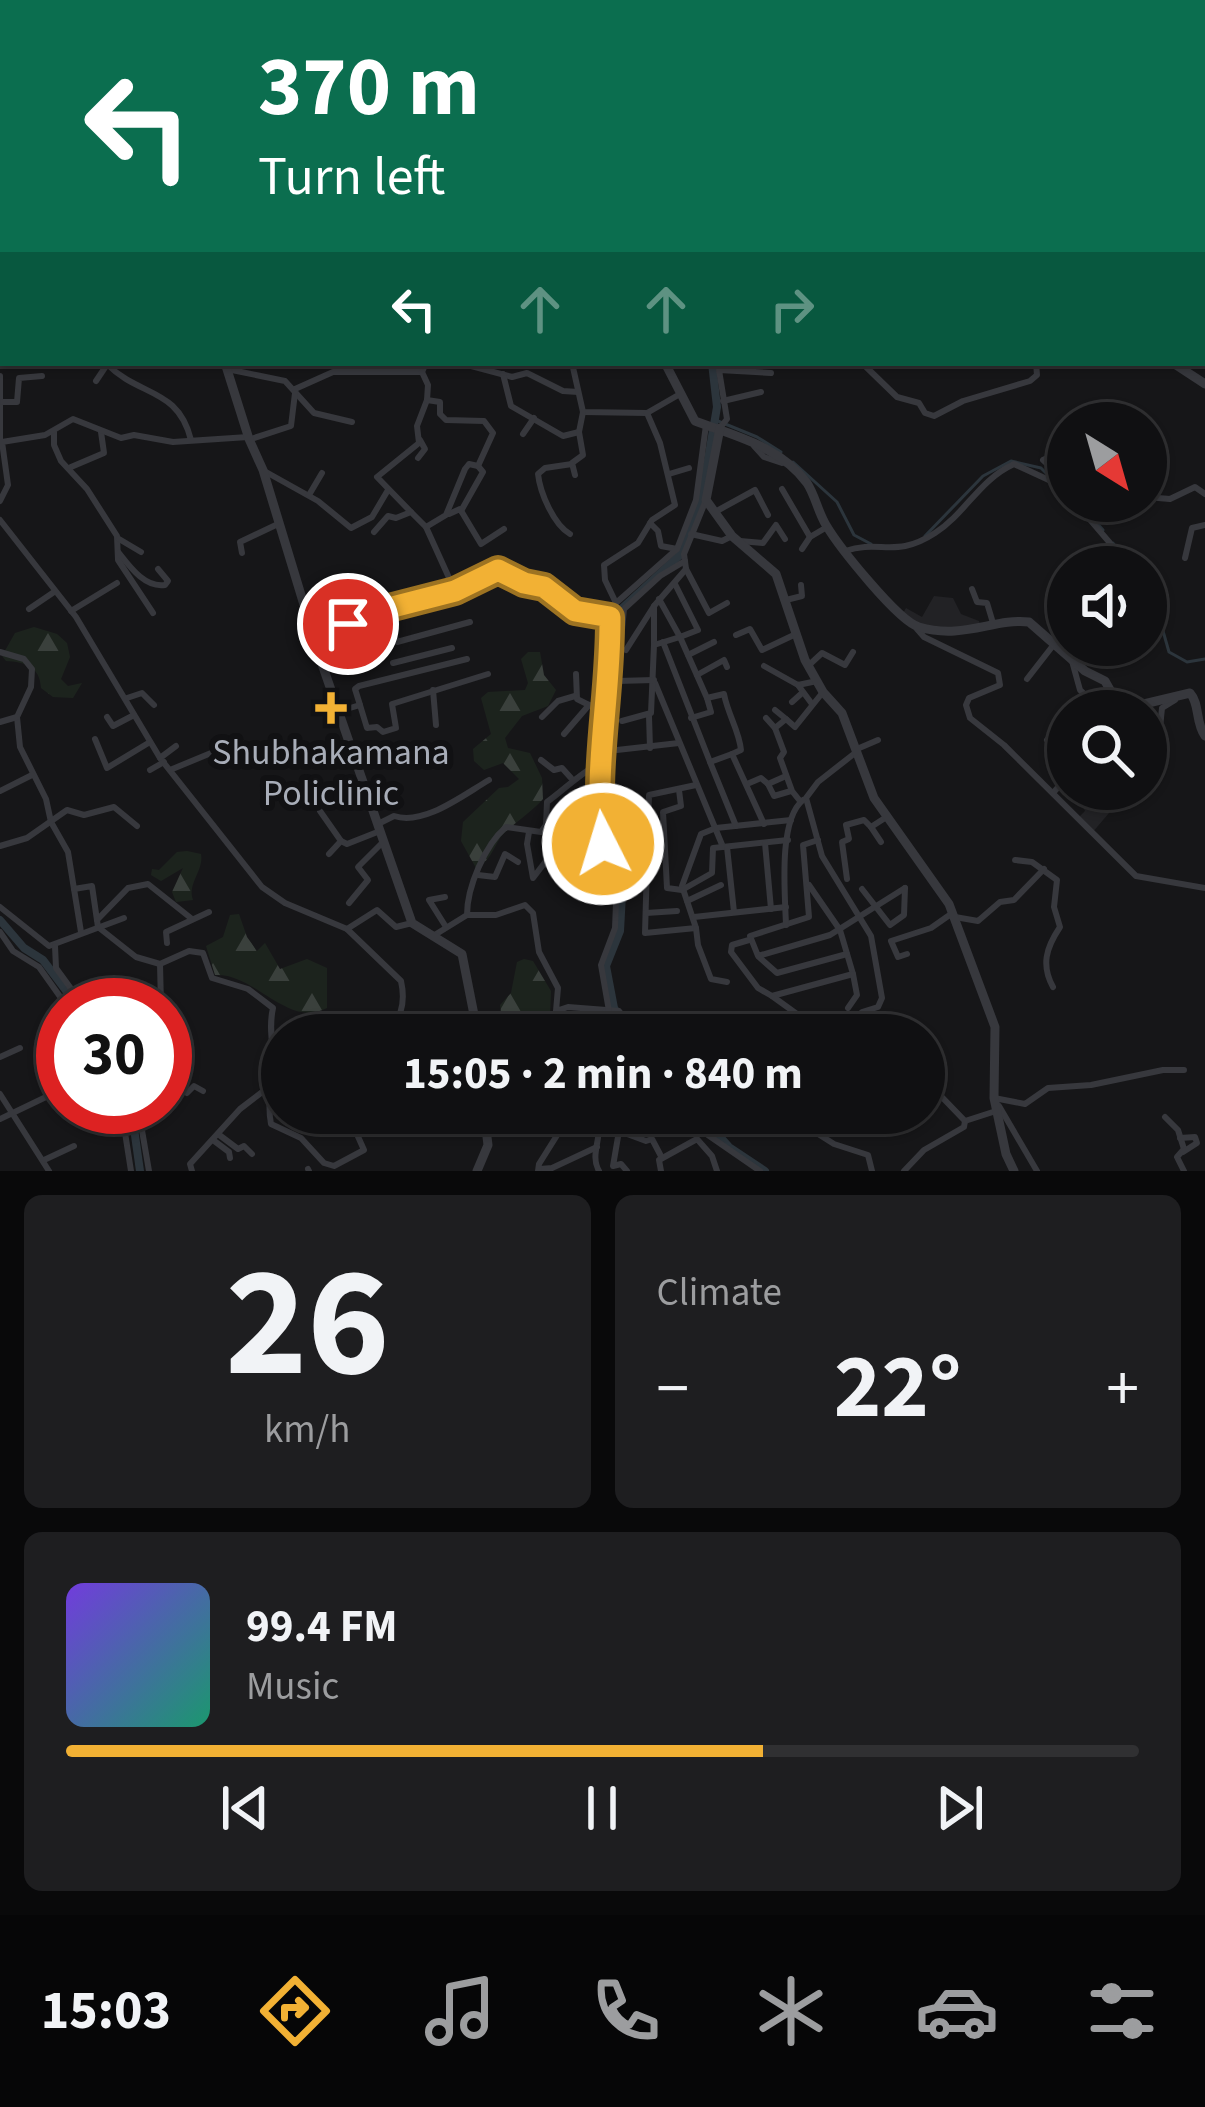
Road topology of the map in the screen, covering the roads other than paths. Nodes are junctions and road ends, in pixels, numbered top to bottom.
1 (106, 366) edge
2 (110, 366) edge
3 (226, 366) edge
4 (425, 366) edge
5 (472, 366) edge
6 (573, 366) edge
7 (667, 366) edge
8 (736, 366) edge
9 (865, 366) edge
10 (1036, 366) edge
11 (1176, 366) edge
12 (718, 367) edge
13 (422, 372) junction
14 (771, 373) dead end
15 (503, 374) junction
16 (0, 376) edge
17 (42, 376) dead end
18 (95, 381) dead end
19 (1205, 384) edge
20 (295, 389) junction
21 (578, 392) junction
22 (761, 392) dead end
23 (682, 393) junction
24 (428, 400) junction
25 (723, 401) junction
26 (1, 402) edge
27 (583, 412) junction
28 (646, 412) junction
29 (534, 418) junction
30 (352, 422) dead end
31 (706, 425) junction
32 (723, 425) junction
33 (99, 429) junction
34 (54, 432) junction
35 (579, 432) junction
36 (524, 434) dead end
37 (249, 438) junction
38 (190, 440) junction
39 (420, 440) junction
40 (1, 442) edge
41 (418, 458) dead end
42 (572, 464) junction
43 (478, 466) junction
44 (69, 468) junction
45 (689, 468) dead end
46 (263, 470) junction
47 (322, 473) dead end
48 (669, 474) junction
49 (575, 475) dead end
50 (1047, 478) edge
51 (782, 489) dead end
52 (388, 490) junction
53 (1205, 494) edge
54 (309, 495) junction
55 (1167, 499) edge
56 (706, 500) junction
57 (0, 501) edge
58 (411, 512) junction
59 (461, 512) junction
60 (715, 512) junction
61 (446, 515) junction
62 (768, 515) dead end
63 (0, 520) edge
64 (1093, 522) edge
65 (650, 523) junction
66 (278, 524) junction
67 (1205, 525) edge
68 (426, 527) junction
69 (827, 527) junction
70 (504, 529) dead end
71 (374, 532) dead end
72 (570, 534) dead end
73 (692, 534) junction
74 (117, 536) junction
75 (734, 538) junction
76 (785, 538) dead end
77 (812, 541) junction
78 (1110, 543) dead end
79 (677, 549) junction
80 (802, 549) dead end
81 (845, 551) junction
82 (141, 552) dead end
83 (119, 553) junction
84 (242, 553) dead end
85 (1185, 558) dead end
86 (158, 569) dead end
87 (682, 573) junction
88 (117, 583) dead end
89 (801, 585) dead end
90 (973, 590) dead end
91 (455, 591) junction
92 (54, 592) junction
93 (786, 600) junction
94 (657, 602) junction
95 (616, 603) junction
96 (727, 603) dead end
97 (321, 608) dead end
98 (29, 609) dead end
99 (71, 611) junction
100 (153, 613) dead end
101 (610, 617) junction
102 (470, 622) dead end
103 (915, 627) junction
104 (993, 627) junction
105 (312, 632) junction
106 (352, 633) junction
107 (796, 634) junction
108 (736, 635) dead end
109 (680, 637) junction
110 (1047, 637) edge
111 (397, 642) junction
112 (714, 642) dead end
113 (659, 644) junction
114 (452, 648) dead end
115 (626, 650) dead end
116 (0, 652) edge
117 (853, 652) dead end
118 (1047, 654) edge
119 (688, 656) junction
120 (467, 659) dead end
121 (322, 664) junction
122 (764, 666) dead end
123 (808, 666) junction
124 (1080, 666) edge
125 (727, 668) dead end
126 (488, 674) dead end
127 (576, 674) dead end
128 (697, 675) junction
129 (1028, 679) dead end
130 (653, 680) junction
131 (617, 681) junction
132 (820, 686) junction
133 (800, 689) junction
134 (434, 690) junction
135 (1184, 692) junction
136 (575, 696) junction
137 (128, 698) junction
138 (707, 698) junction
139 (792, 702) dead end
140 (812, 704) junction
141 (1167, 704) edge
142 (154, 705) dead end
143 (360, 705) junction
144 (589, 705) junction
145 (607, 707) junction
146 (1200, 708) edge
147 (775, 710) dead end
148 (340, 711) junction
149 (134, 715) junction
150 (649, 715) junction
151 (17, 716) junction
152 (106, 717) dead end
153 (542, 717) dead end
154 (691, 718) junction
155 (766, 718) dead end
156 (785, 719) junction
157 (0, 722) edge
158 (622, 722) dead end
159 (436, 725) dead end
160 (775, 728) junction
161 (795, 728) junction
162 (564, 734) dead end
163 (804, 734) dead end
164 (1205, 736) edge
165 (95, 739) dead end
166 (878, 740) dead end
167 (150, 742) junction
168 (680, 743) junction
169 (176, 746) dead end
170 (650, 748) junction
171 (858, 750) junction
172 (608, 751) junction
173 (732, 754) junction
174 (541, 760) dead end
175 (259, 762) dead end
176 (710, 762) junction
177 (165, 763) junction
178 (598, 764) junction
179 (150, 770) dead end
180 (32, 775) junction
181 (786, 776) junction
182 (571, 778) junction
183 (489, 780) dead end
184 (696, 784) junction
185 (746, 784) junction
186 (768, 784) junction
187 (1047, 788) edge
188 (0, 790) edge
189 (679, 790) junction
190 (792, 791) junction
191 (803, 800) junction
192 (1069, 810) edge
193 (320, 811) dead end
194 (888, 816) junction
195 (791, 820) junction
196 (52, 824) junction
197 (764, 824) junction
198 (137, 826) dead end
199 (736, 827) junction
200 (871, 827) junction
201 (716, 828) junction
202 (380, 832) junction
203 (529, 832) junction
204 (788, 840) junction
205 (818, 840) junction
206 (340, 841) junction
207 (881, 842) dead end
208 (765, 843) junction
209 (603, 844) junction
210 (0, 846) edge
211 (725, 847) junction
212 (329, 854) dead end
213 (1015, 860) dead end
214 (518, 862) dead end
215 (1044, 869) junction
216 (478, 875) junction
217 (847, 879) dead end
218 (806, 880) junction
219 (646, 884) junction
220 (721, 885) dead end
221 (668, 888) junction
222 (1205, 888) edge
223 (74, 889) junction
224 (862, 889) dead end
225 (682, 890) junction
226 (446, 898) dead end
227 (687, 901) junction
228 (349, 903) dead end
229 (0, 908) edge
230 (786, 908) junction
231 (878, 908) junction
232 (771, 909) junction
233 (677, 910) dead end
234 (209, 912) dead end
235 (734, 912) junction
236 (646, 914) junction
237 (467, 915) junction
238 (952, 915) junction
239 (694, 916) junction
240 (124, 919) dead end
241 (191, 919) junction
242 (862, 919) junction
243 (412, 923) junction
244 (98, 924) junction
245 (786, 925) junction
246 (446, 927) junction
247 (696, 928) junction
248 (347, 929) junction
249 (840, 931) junction
250 (0, 932) edge
251 (81, 932) junction
252 (434, 936) junction
253 (749, 940) junction
254 (167, 943) dead end
255 (56, 945) junction
256 (847, 954) junction
257 (907, 954) dead end
258 (758, 956) junction
259 (160, 964) junction
260 (853, 974) junction
261 (47, 978) edge
262 (63, 978) edge
263 (160, 978) edge
264 (728, 982) dead end
265 (1053, 988) dead end
266 (772, 996) junction
267 (848, 1008) dead end
268 (610, 1011) junction
269 (272, 1014) edge
270 (400, 1014) edge
271 (474, 1014) edge
272 (612, 1014) edge
273 (614, 1014) edge
274 (797, 1014) edge
275 (864, 1014) edge
276 (20, 1048) dead end
277 (0, 1058) edge
278 (1184, 1070) dead end
279 (192, 1088) edge
280 (202, 1091) dead end
281 (261, 1092) edge
282 (0, 1094) edge
283 (994, 1098) junction
284 (945, 1100) edge
285 (36, 1101) edge
286 (997, 1111) junction
287 (14, 1112) junction
288 (1166, 1117) dead end
289 (0, 1119) edge
290 (965, 1121) junction
291 (125, 1134) edge
292 (143, 1134) edge
293 (292, 1134) edge
294 (357, 1134) edge
295 (487, 1134) edge
296 (558, 1134) edge
297 (599, 1134) edge
298 (706, 1134) edge
299 (819, 1134) edge
300 (216, 1137) junction
301 (1180, 1138) junction
302 (74, 1146) dead end
303 (597, 1149) junction
304 (613, 1151) junction
305 (1183, 1153) junction
306 (252, 1154) dead end
307 (230, 1158) dead end
308 (662, 1158) junction
309 (44, 1160) junction
310 (128, 1170) edge
311 (539, 1170) edge
312 (49, 1171) edge
313 (149, 1171) edge
314 (192, 1171) edge
315 (477, 1171) edge
316 (599, 1171) edge
317 (627, 1171) edge
318 (662, 1171) edge
319 (717, 1171) edge
320 (760, 1171) edge
321 (872, 1171) edge
322 (904, 1171) edge
323 (1014, 1171) edge
324 (1036, 1171) edge
325 (1184, 1171) edge

1 - 18 street
2 - 38 street
3 - 20 street
3 - 37 street
4 - 13 street
5 - 15 street
6 - 21 street
7 - 23 street
8 - 12 street
8 - 14 street
9 - 10 street
11 - 19 street
12 - 25 street
13 - 20 street
13 - 24 street
15 - 21 street
15 - 29 street
16 - 26 street
17 - 26 street
20 - 30 street
20 - 37 street
21 - 27 street
22 - 25 street
23 - 28 street
23 - 31 street
24 - 39 street
24 - 43 street
25 - 32 street
26 - 40 street
27 - 28 street
27 - 35 street
28 - 48 street
29 - 35 street
29 - 36 street
31 - 32 street
31 - 79 street
32 - 56 street
32 - 69 street
33 - 34 street
33 - 38 street
33 - 44 street
34 - 40 street
34 - 44 street
35 - 42 street
37 - 38 street
37 - 46 street
39 - 41 street
39 - 52 street
40 - 57 street
42 - 49 street
42 - 72 street
43 - 59 street
43 - 61 street
44 - 74 street
45 - 48 street
46 - 54 street
46 - 66 street
47 - 54 street
48 - 65 street
50 - 81 street
51 - 77 street
52 - 54 street
52 - 58 street
53 - 55 street
56 - 60 street
56 - 73 street
58 - 68 street
58 - 71 street
59 - 61 street
59 - 70 street
60 - 62 street
60 - 75 street
61 - 68 street
63 - 92 street
64 - 78 street
65 - 79 street
65 - 95 street
66 - 84 street
66 - 105 street
67 - 85 street
68 - 91 street
69 - 77 street
69 - 81 street
73 - 75 street
73 - 87 street
74 - 82 street
74 - 83 street
75 - 76 street
75 - 93 street
77 - 80 street
79 - 95 street
81 - 103 street
83 - 86 street
83 - 100 street
87 - 94 street
87 - 96 street
87 - 109 street
87 - 131 street
88 - 99 street
89 - 93 street
90 - 104 street
91 - 101 street
91 - 106 street
92 - 98 street
92 - 99 street
93 - 107 street
94 - 109 street
94 - 113 street
94 - 115 street
95 - 101 street
97 - 105 street
99 - 137 street
101 - 145 street
102 - 111 street
103 - 104 street
103 - 187 street
104 - 110 street
105 - 121 street
106 - 111 street
106 - 121 street
107 - 108 street
107 - 123 street
109 - 113 street
109 - 119 street
111 - 114 street
112 - 119 street
113 - 130 street
113 - 154 street
116 - 151 street
117 - 123 street
118 - 129 street
119 - 128 street
120 - 143 street
121 - 148 street
122 - 133 street
123 - 132 street
124 - 135 street
125 - 128 street
126 - 134 street
127 - 136 street
128 - 138 street
130 - 131 street
130 - 150 street
130 - 168 street
131 - 172 street
132 - 133 street
132 - 140 street
132 - 171 street
133 - 139 street
133 - 140 street
134 - 143 street
134 - 159 street
135 - 141 street
135 - 146 street
136 - 144 street
136 - 153 street
137 - 142 street
137 - 149 street
138 - 154 street
138 - 173 street
140 - 161 street
143 - 148 street
144 - 145 street
144 - 162 street
145 - 178 street
146 - 164 street
147 - 156 street
148 - 202 street
149 - 152 street
149 - 167 street
150 - 158 street
150 - 170 street
151 - 157 street
151 - 180 street
154 - 176 street
155 - 160 street
156 - 160 street
156 - 161 street
160 - 181 street
161 - 163 street
165 - 167 street
166 - 171 street
167 - 177 street
168 - 170 street
168 - 184 street
169 - 177 street
170 - 172 street
171 - 191 street
171 - 194 street
172 - 219 street
173 - 176 street
173 - 185 street
174 - 182 street
175 - 177 street
176 - 199 street
177 - 179 street
177 - 248 street
178 - 182 street
178 - 209 street
180 - 188 street
180 - 196 street
181 - 186 street
181 - 190 street
182 - 203 street
183 - 202 street
184 - 189 street
184 - 201 street
185 - 186 street
185 - 197 street
186 - 190 street
189 - 219 street
189 - 221 street
190 - 191 street
191 - 195 street
191 - 205 street
192 - 222 street
193 - 206 street
194 - 200 street
194 - 238 street
195 - 197 street
195 - 204 street
196 - 198 street
196 - 210 street
196 - 223 street
197 - 199 street
199 - 201 street
200 - 207 street
200 - 217 street
201 - 211 street
201 - 225 street
202 - 206 street
202 - 228 street
202 - 243 street
203 - 209 street
203 - 216 street
204 - 208 street
204 - 230 street
205 - 218 street
205 - 242 street
206 - 212 street
208 - 211 street
208 - 232 street
209 - 268 street
211 - 225 street
211 - 235 street
213 - 215 street
214 - 216 street
215 - 238 street
215 - 265 street
216 - 237 street
218 - 245 street
218 - 249 street
219 - 221 street
219 - 236 street
220 - 227 street
221 - 225 street
223 - 244 street
223 - 251 street
224 - 231 street
225 - 227 street
226 - 246 street
227 - 239 street
229 - 255 street
230 - 232 street
230 - 245 street
231 - 231 street
231 - 242 street
232 - 235 street
233 - 236 street
234 - 241 street
235 - 239 street
236 - 247 street
237 - 246 street
237 - 268 street
238 - 257 street
238 - 283 street
239 - 247 street
240 - 244 street
241 - 244 street
241 - 254 street
242 - 249 street
242 - 275 street
243 - 248 street
243 - 252 street
244 - 251 street
244 - 259 street
245 - 253 street
246 - 252 street
247 - 264 street
248 - 270 street
249 - 256 street
249 - 258 street
250 - 261 street
251 - 255 street
252 - 271 street
253 - 258 street
253 - 266 street
255 - 262 street
256 - 258 street
256 - 260 street
259 - 263 street
259 - 269 street
260 - 266 street
260 - 267 street
266 - 274 street
268 - 272 street
268 - 273 street
276 - 277 street
278 - 283 street
279 - 280 street
281 - 300 street
282 - 287 street
283 - 286 street
283 - 324 street
284 - 290 street
285 - 287 street
286 - 290 street
286 - 323 street
287 - 289 street
287 - 309 street
288 - 301 street
290 - 322 street
291 - 310 street
292 - 313 street
293 - 294 street
295 - 315 street
296 - 311 street
297 - 303 street
298 - 320 street
299 - 321 street
300 - 306 street
300 - 307 street
300 - 314 street
301 - 305 street
301 - 305 street
302 - 309 street
303 - 304 street
303 - 311 street
303 - 316 street
304 - 308 street
304 - 317 street
305 - 325 street
308 - 318 street
308 - 319 street
309 - 312 street

